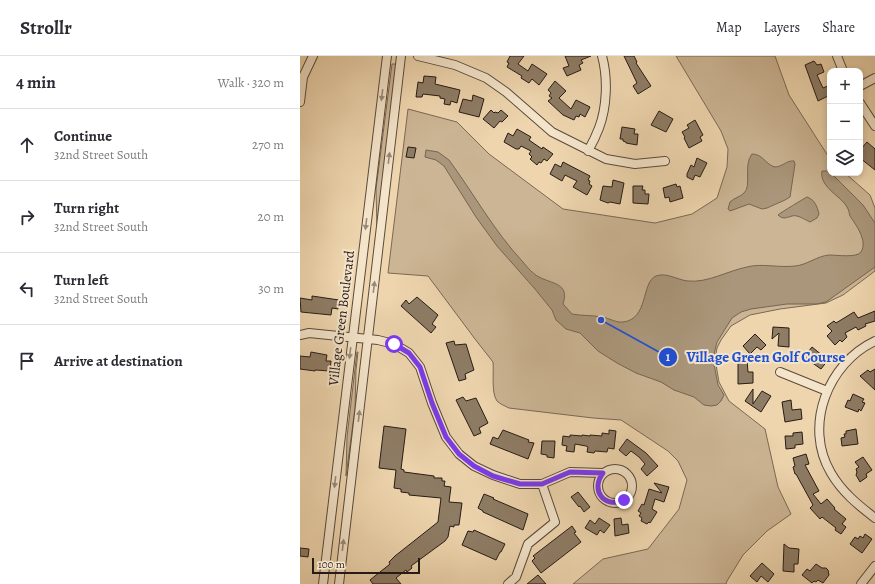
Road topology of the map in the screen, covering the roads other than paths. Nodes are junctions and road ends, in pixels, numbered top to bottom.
1 (313, 56) edge
2 (387, 56) edge
3 (401, 56) edge
4 (418, 56) edge
5 (602, 56) edge
6 (836, 56) edge
7 (842, 68) edge
8 (875, 78) edge
9 (863, 84) edge
10 (300, 102) edge
11 (861, 104) edge
12 (875, 126) edge
13 (588, 152) junction
14 (665, 161) dead end
15 (300, 335) edge
16 (352, 337) junction
17 (369, 339) junction
18 (875, 341) edge
19 (780, 372) dead end
20 (827, 391) junction
21 (603, 473) junction
22 (542, 484) junction
23 (875, 518) edge
24 (875, 566) edge
25 (323, 584) edge
26 (339, 584) edge
27 (508, 584) edge
28 (861, 584) edge

1 - 10 street
2 -> 16 street, Village Green Boulevard
17 -> 3 street, Village Green Boulevard
4 - 13 street
5 - 13 street
6 - 7 street
8 - 9 street
11 - 12 street
13 - 14 street
15 - 16 street
16 - 17 street
16 -> 25 street, Village Green Boulevard
17 - 22 street
26 -> 17 street, Village Green Boulevard
18 - 20 street
19 - 20 street
20 - 23 street
21 - 21 street
21 - 22 street
22 - 27 street
24 - 28 street

